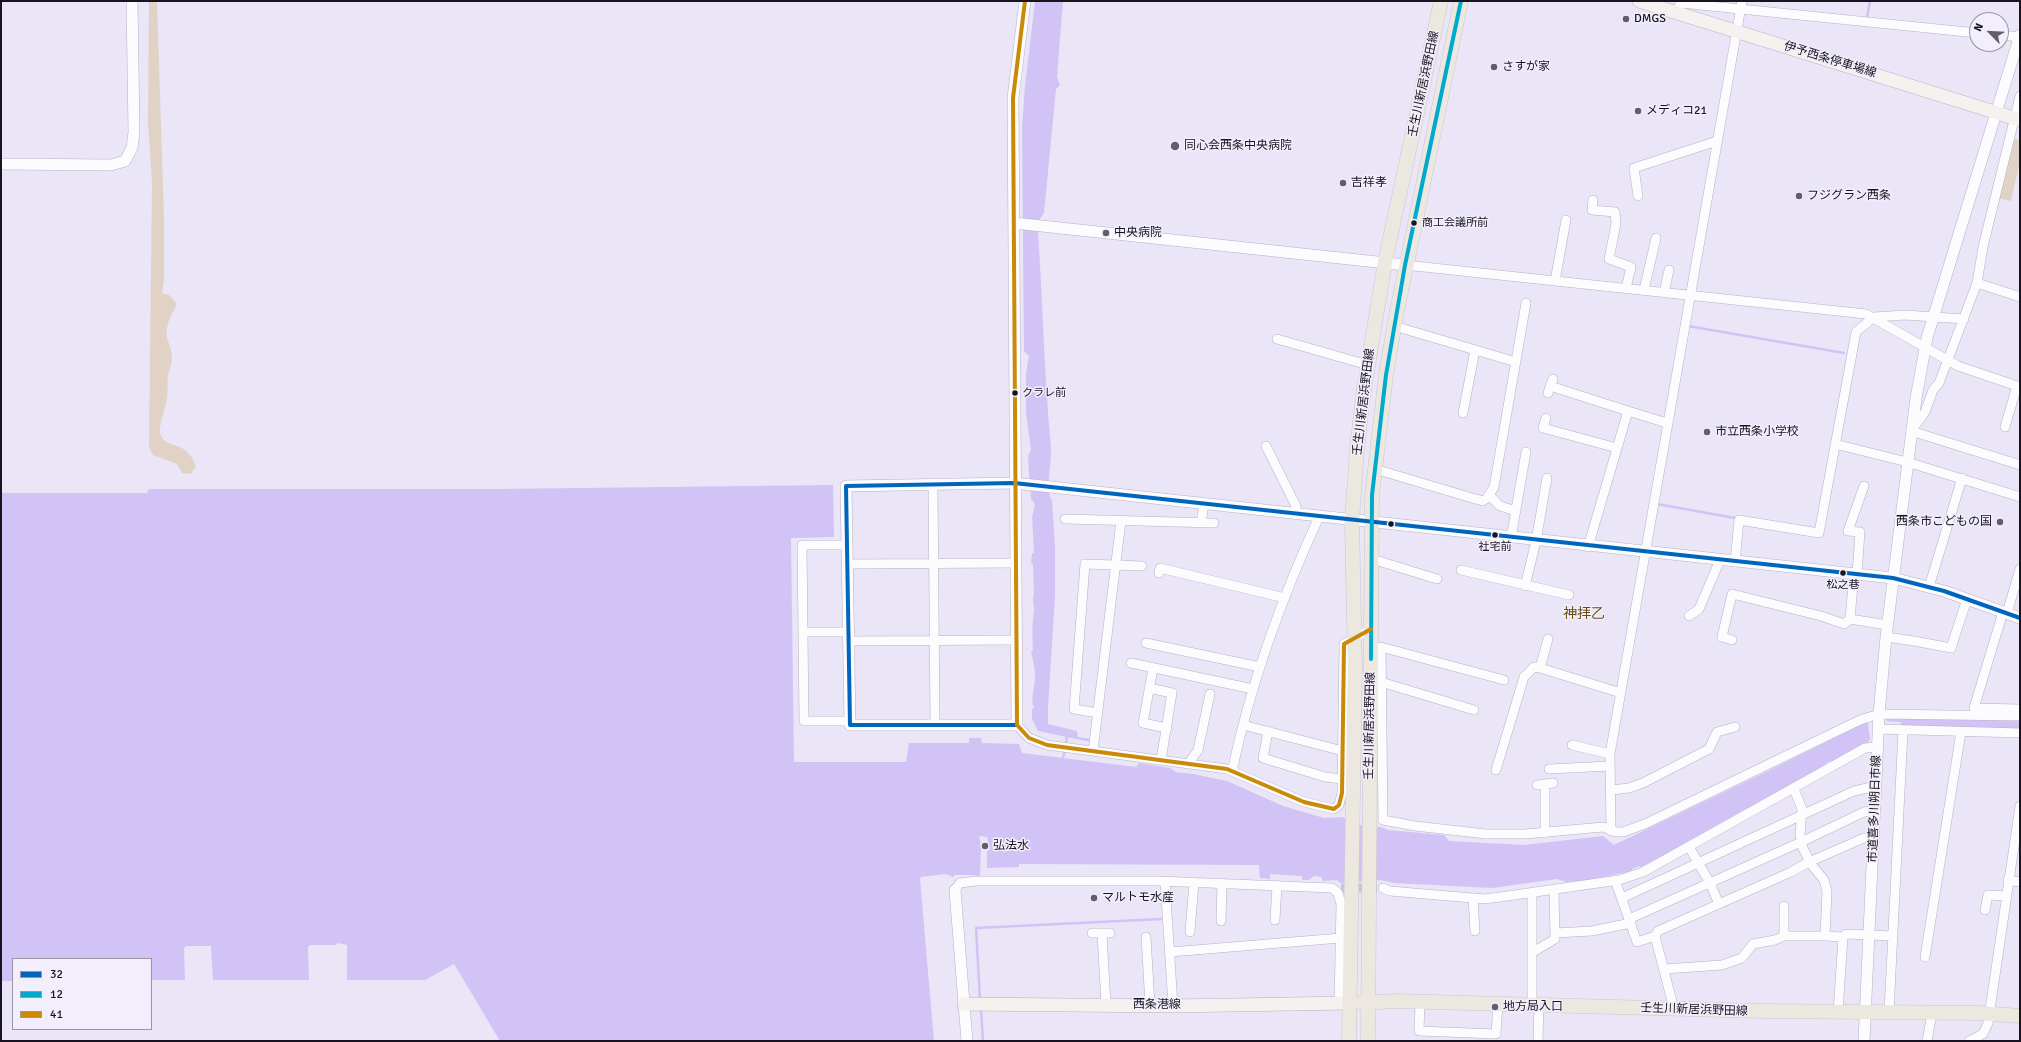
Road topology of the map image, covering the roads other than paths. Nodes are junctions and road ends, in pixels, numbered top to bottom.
1 (132, 1) edge
2 (1025, 1) edge
3 (1441, 1) edge
4 (1462, 1) edge
5 (1639, 1) edge
6 (1741, 4) edge
7 (1674, 12) junction
8 (1736, 31) junction
9 (1969, 32) edge
10 (2009, 35) edge
11 (2020, 36) edge
12 (2020, 96) edge
13 (1996, 112) junction
14 (2017, 119) edge
15 (1717, 141) junction
16 (1, 164) edge
17 (1638, 196) dead end
18 (1593, 200) dead end
19 (1566, 220) dead end
20 (1017, 224) junction
21 (1656, 238) dead end
22 (1385, 262) junction
23 (1405, 265) junction
24 (1669, 270) dead end
25 (1555, 280) junction
26 (1977, 283) junction
27 (1626, 288) junction
28 (1644, 290) junction
29 (1664, 293) junction
30 (1690, 296) junction
31 (2020, 297) edge
32 (1526, 303) dead end
33 (1874, 317) junction
34 (1933, 317) junction
35 (1964, 319) junction
36 (1394, 326) junction
37 (1277, 339) dead end
38 (1925, 346) junction
39 (1475, 350) junction
40 (1948, 360) junction
41 (1516, 362) junction
42 (1368, 365) junction
43 (1550, 386) dead end
44 (2019, 386) edge
45 (1628, 411) junction
46 (1463, 413) dead end
47 (1546, 418) dead end
48 (1667, 423) junction
49 (2005, 427) dead end
50 (1911, 431) junction
51 (1835, 444) junction
52 (1266, 446) dead end
53 (1617, 448) junction
54 (1526, 452) dead end
55 (1907, 462) junction
56 (2020, 465) edge
57 (1375, 469) junction
58 (1547, 478) dead end
59 (1962, 478) junction
60 (1019, 484) junction
61 (933, 485) junction
62 (1864, 486) dead end
63 (1489, 495) junction
64 (2020, 496) edge
65 (1204, 504) junction
66 (1516, 511) junction
67 (1296, 515) junction
68 (1319, 517) junction
69 (1065, 519) dead end
70 (1352, 521) junction
71 (1120, 522) junction
72 (1372, 522) junction
73 (1201, 523) junction
74 (1214, 523) dead end
75 (1511, 538) junction
76 (1536, 541) junction
77 (846, 545) junction
78 (1588, 547) junction
79 (1645, 553) junction
80 (1372, 559) junction
81 (1720, 560) junction
82 (1735, 562) junction
83 (1015, 563) junction
84 (847, 564) junction
85 (934, 564) junction
86 (1114, 564) junction
87 (1142, 566) dead end
88 (2020, 569) edge
89 (1461, 570) dead end
90 (1159, 573) dead end
91 (1855, 574) junction
92 (1893, 578) junction
93 (1437, 579) dead end
94 (1526, 586) junction
95 (1929, 587) junction
96 (1569, 595) dead end
97 (1285, 598) junction
98 (1967, 599) junction
99 (2005, 613) junction
100 (1689, 616) dead end
101 (2020, 618) edge
102 (1850, 619) junction
103 (1887, 625) junction
104 (1371, 629) junction
105 (803, 632) junction
106 (848, 637) junction
107 (1886, 637) junction
108 (1355, 639) junction
109 (1548, 639) dead end
110 (934, 640) junction
111 (1015, 640) junction
112 (1732, 640) dead end
113 (1146, 644) dead end
114 (1131, 663) dead end
115 (1260, 667) junction
116 (1540, 668) junction
117 (1355, 669) junction
118 (1376, 669) junction
119 (1152, 674) dead end
120 (1504, 680) dead end
121 (1381, 682) junction
122 (1149, 688) junction
123 (1253, 689) junction
124 (1621, 693) junction
125 (1210, 694) dead end
126 (1474, 710) dead end
127 (2020, 710) edge
128 (1098, 713) junction
129 (1879, 714) junction
130 (2020, 716) edge
131 (849, 721) junction
132 (935, 725) junction
133 (1243, 725) junction
134 (1017, 726) junction
135 (1735, 726) dead end
136 (1167, 728) junction
137 (1879, 729) junction
138 (1268, 731) junction
139 (1903, 731) junction
140 (1961, 732) junction
141 (2020, 733) edge
142 (1572, 745) dead end
143 (1877, 747) junction
144 (1093, 751) junction
145 (1343, 751) junction
146 (1610, 754) junction
147 (1161, 760) junction
148 (1189, 763) junction
149 (1610, 766) junction
150 (1549, 769) dead end
151 (1496, 770) dead end
152 (1232, 771) junction
153 (1342, 779) junction
154 (1545, 784) dead end
155 (1876, 786) junction
156 (1794, 788) junction
157 (1611, 790) junction
158 (2020, 806) edge
159 (1875, 810) junction
160 (1802, 815) junction
161 (1611, 831) junction
162 (1545, 833) junction
163 (1874, 837) junction
164 (1801, 842) junction
165 (1689, 847) junction
166 (1809, 862) junction
167 (1698, 863) junction
168 (1615, 880) junction
169 (2008, 880) junction
170 (1165, 881) junction
171 (1194, 882) junction
172 (2020, 882) edge
173 (1222, 883) junction
174 (1710, 883) junction
175 (1277, 885) junction
176 (1342, 886) junction
177 (1384, 888) tunnel mouth
178 (955, 890) joint
179 (1554, 890) junction
180 (1532, 893) junction
181 (2006, 896) junction
182 (1473, 898) junction
183 (1622, 898) junction
184 (1719, 904) junction
185 (1784, 906) dead end
186 (1985, 910) dead end
187 (1275, 920) dead end
188 (1221, 921) dead end
189 (1630, 921) junction
190 (1475, 931) dead end
191 (1190, 932) dead end
192 (1092, 933) dead end
193 (1555, 933) junction
194 (1869, 934) junction
195 (1655, 936) junction
196 (1784, 936) junction
197 (1825, 936) junction
198 (1893, 936) junction
199 (1145, 937) dead end
200 (1844, 937) junction
201 (1341, 938) junction
202 (1170, 952) junction
203 (1533, 952) junction
204 (1925, 957) dead end
205 (1664, 969) junction
206 (1420, 1002) junction
207 (1344, 1003) junction
208 (1368, 1003) junction
209 (964, 1004) junction
210 (1498, 1004) junction
211 (1106, 1005) junction
212 (1150, 1005) junction
213 (1536, 1005) junction
214 (1173, 1006) junction
215 (1674, 1009) junction
216 (1838, 1012) junction
217 (1865, 1012) junction
218 (1889, 1012) junction
219 (1932, 1013) junction
220 (1989, 1014) junction
221 (2020, 1016) edge
222 (967, 1041) edge
223 (1350, 1041) edge
224 (1368, 1041) edge
225 (1538, 1041) edge
226 (1864, 1041) edge
227 (1927, 1041) edge
228 (1970, 1041) edge

1 - 16 street
2 - 20 street
3 - 22 main road, 壬生川新居浜野田線
4 - 23 main road, 壬生川新居浜野田線
5 - 7 main road, 伊予西条停車場線
6 - 7 street
6 - 8 street
6 - 9 street
7 - 8 main road, 伊予西条停車場線
8 - 13 main road, 伊予西条停車場線
8 - 15 street
10 - 11 street
11 - 13 street, 市道喜多川朔日市線
12 - 14 street
13 - 14 main road, 伊予西条停車場線
13 - 34 street, 市道喜多川朔日市線
14 - 26 street
15 - 17 street
15 - 30 street
18 - 27 street
19 - 25 street
20 - 22 street
20 - 60 street
21 - 28 street
22 - 23 street
22 - 42 main road, 壬生川新居浜野田線
23 - 25 street
23 - 36 main road, 壬生川新居浜野田線
24 - 29 street
25 - 27 street
26 - 31 street
26 - 35 street
27 - 28 street
28 - 29 street
29 - 30 street
30 - 33 street
30 - 48 street
32 - 41 street
33 - 34 street
33 - 38 street
33 - 51 street
34 - 35 street
34 - 38 street, 市道喜多川朔日市線
35 - 40 street
36 - 39 street
36 - 57 main road, 壬生川新居浜野田線
37 - 42 street
38 - 40 street
38 - 50 street, 市道喜多川朔日市線
39 - 41 street
39 - 46 street
40 - 44 street
40 - 50 street
41 - 63 street
42 - 70 main road, 壬生川新居浜野田線
43 - 45 street
44 - 49 street
45 - 48 street
45 - 53 street
47 - 53 street
48 - 79 street
50 - 55 street, 市道喜多川朔日市線
50 - 56 street
51 - 55 street
51 - 82 street
52 - 67 street
53 - 78 street
54 - 66 street
55 - 59 street
55 - 92 street, 市道喜多川朔日市線
57 - 63 street
57 - 72 main road, 壬生川新居浜野田線
58 - 76 street
59 - 64 street
59 - 95 street
60 - 61 street
60 - 65 street
60 - 83 street
61 - 77 street
61 - 85 street
62 - 91 street
63 - 66 street
65 - 67 street
65 - 73 street
66 - 75 street
67 - 68 street
68 - 70 street
68 - 97 street
69 - 71 street
70 - 72 street
70 - 108 main road, 壬生川新居浜野田線
71 - 73 street
71 - 86 street
72 - 75 street
72 - 80 main road, 壬生川新居浜野田線
73 - 74 street
75 - 76 street
76 - 78 street
76 - 94 street
77 - 84 street
77 - 105 street
78 - 79 street
79 - 81 street
79 - 124 street
80 - 93 street
80 - 104 main road, 壬生川新居浜野田線
81 - 82 street
81 - 100 street
82 - 91 street
83 - 85 street
83 - 111 street
84 - 85 street
84 - 106 street
85 - 110 street
86 - 87 street
86 - 128 street
86 - 128 street
88 - 99 street
89 - 94 street
90 - 97 street
91 - 92 street
91 - 102 street
92 - 95 street
92 - 103 street, 市道喜多川朔日市線
94 - 96 street
95 - 98 street
97 - 115 street
98 - 99 street
98 - 107 street
99 - 101 street
99 - 127 street
102 - 103 street
102 - 112 street
103 - 107 street, 市道喜多川朔日市線
104 - 108 street
104 - 118 main road, 壬生川新居浜野田線
105 - 106 street
105 - 131 street
106 - 110 street
106 - 131 street
107 - 129 street, 市道喜多川朔日市線
108 - 117 main road, 壬生川新居浜野田線
108 - 145 street
109 - 116 street
110 - 111 street
110 - 132 street
111 - 134 street
113 - 115 street
114 - 123 street
115 - 123 street
116 - 124 street
116 - 151 street
117 - 118 street
117 - 176 main road, 壬生川新居浜野田線
118 - 120 street
118 - 121 street
118 - 208 main road, 壬生川新居浜野田線
119 - 122 street
121 - 126 street
121 - 162 street
122 - 136 street
122 - 136 street
123 - 133 street
124 - 146 street
125 - 148 street
128 - 144 street
129 - 130 street
129 - 137 street, 市道喜多川朔日市線
129 - 161 street
131 - 132 street
132 - 134 street
133 - 138 street
133 - 152 street
134 - 144 street
135 - 157 street
136 - 147 street
137 - 139 street
137 - 143 street, 市道喜多川朔日市線
138 - 145 street
138 - 153 street
139 - 140 street
139 - 198 street
140 - 141 street
140 - 204 street
142 - 146 street
143 - 155 street, 市道喜多川朔日市線
143 - 156 street
144 - 147 street
145 - 153 street
146 - 149 street
147 - 148 street
148 - 152 street
149 - 150 street
149 - 157 street
152 - 153 street
154 - 162 street
155 - 159 street, 市道喜多川朔日市線
155 - 160 street
156 - 160 street
156 - 165 street
157 - 161 street
158 - 169 street
159 - 163 street, 市道喜多川朔日市線
159 - 164 street
160 - 164 street
160 - 167 street
161 - 162 street
163 - 166 street
163 - 194 street, 市道喜多川朔日市線
164 - 166 street
164 - 174 street
165 - 167 street
165 - 168 street
166 - 184 street
166 - 197 street
167 - 174 street
167 - 183 street
168 - 179 street
168 - 183 street
169 - 172 street
169 - 181 street
170 - 171 street
170 - 178 street
170 - 202 street
171 - 173 street
171 - 191 street
173 - 175 street
173 - 188 street
174 - 184 street
174 - 189 street
175 - 176 street
175 - 187 street
176 - 201 street
176 - 207 main road, 壬生川新居浜野田線
177 - 182 street
178 - 209 street
179 - 180 street
179 - 193 street
180 - 182 street
180 - 203 street
181 - 186 street
181 - 220 street
182 - 190 street
183 - 189 street
184 - 195 street
185 - 196 street
189 - 193 street
189 - 195 street
192 - 211 street
193 - 203 street
194 - 198 street
194 - 200 street
194 - 217 street, 市道喜多川朔日市線
195 - 205 street
196 - 197 street
196 - 205 street
197 - 200 street
198 - 218 street
199 - 212 street
200 - 216 street
201 - 202 street
201 - 207 street
202 - 214 street
203 - 213 street
205 - 215 street
206 - 208 main road, 壬生川新居浜野田線
206 - 210 main road, 壬生川新居浜野田線
206 - 210 street
207 - 208 main road, 壬生川新居浜野田線
207 - 214 main road, 西条港線
207 - 223 main road, 壬生川新居浜野田線
208 - 224 main road, 壬生川新居浜野田線
209 - 211 main road, 西条港線
209 - 222 street
210 - 213 main road, 壬生川新居浜野田線
211 - 212 main road, 西条港線
212 - 214 main road, 西条港線
213 - 215 main road, 壬生川新居浜野田線
213 - 225 street
215 - 216 main road, 壬生川新居浜野田線
216 - 217 main road, 壬生川新居浜野田線
217 - 218 main road, 壬生川新居浜野田線
217 - 226 street, 市道喜多川朔日市線
218 - 219 main road, 壬生川新居浜野田線
219 - 220 main road, 壬生川新居浜野田線
219 - 227 street
220 - 221 main road, 壬生川新居浜野田線
220 - 228 street

